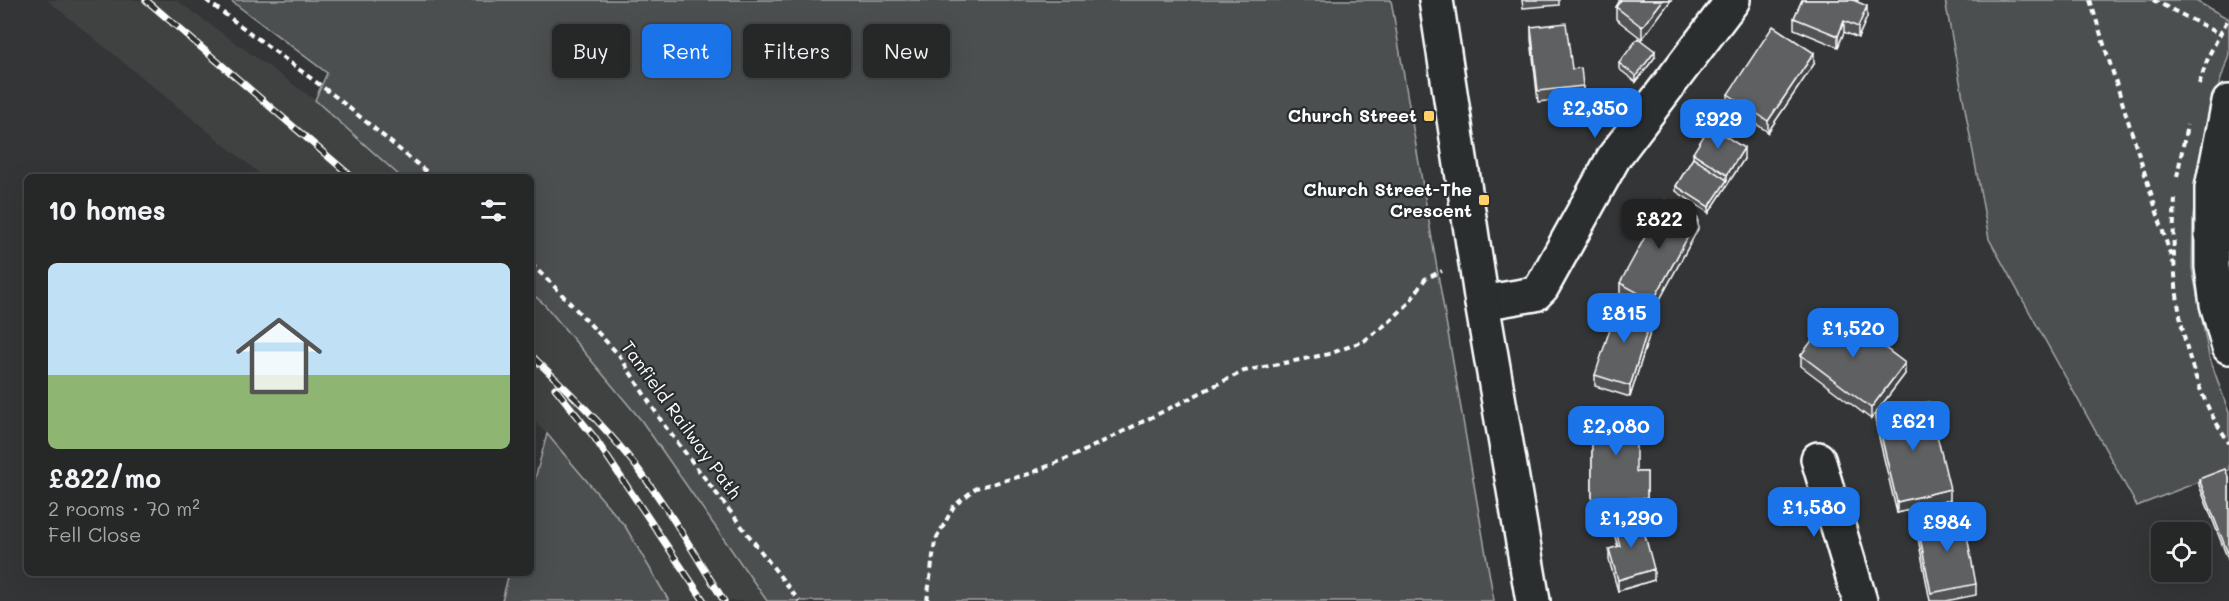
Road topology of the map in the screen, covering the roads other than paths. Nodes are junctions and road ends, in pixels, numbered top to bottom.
1 (1436, 0) edge
2 (1733, 0) edge
3 (2229, 102) edge
4 (2220, 189) edge
5 (1482, 303) junction
6 (2229, 347) edge
7 (1818, 459) dead end
8 (1533, 601) edge
9 (1860, 601) edge

1 - 5 main road
2 - 5 main road
3 - 4 main road
4 - 6 main road
5 - 8 main road
7 - 9 main road

